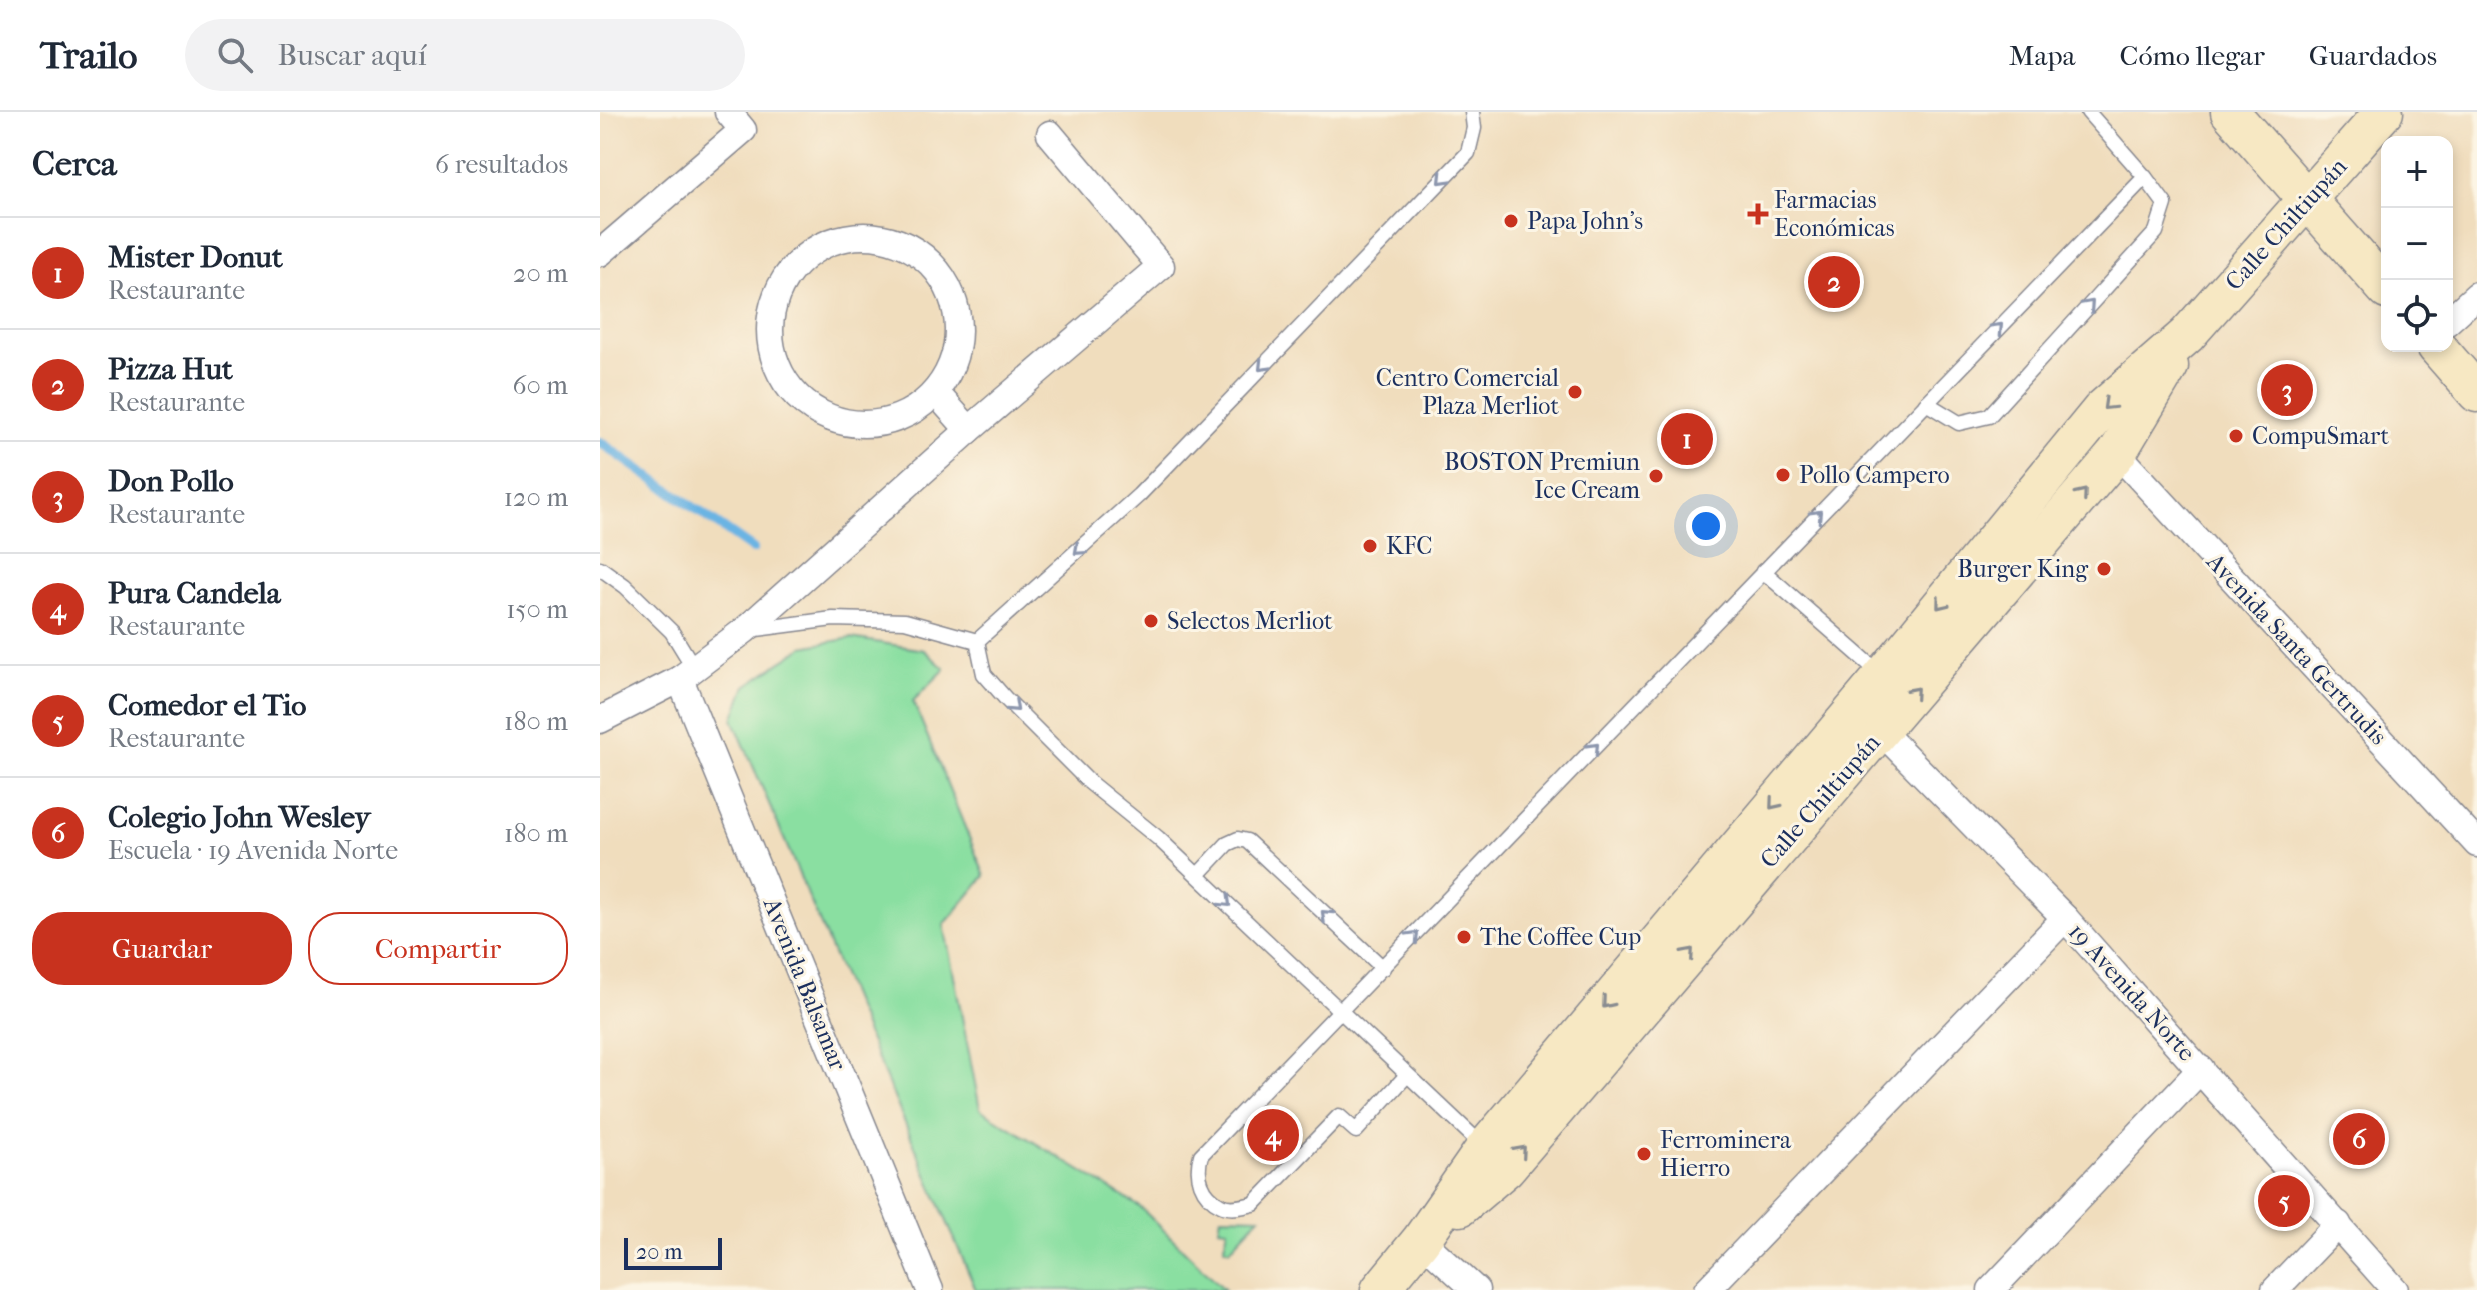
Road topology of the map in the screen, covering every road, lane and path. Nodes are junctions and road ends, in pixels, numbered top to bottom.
1 (728, 112) edge
2 (1472, 112) edge
3 (2088, 112) edge
4 (2230, 112) edge
5 (2384, 112) edge
6 (1050, 134) dead end
7 (2145, 177) junction
8 (2307, 201) junction
9 (600, 253) edge
10 (2381, 283) edge
11 (2477, 295) edge
12 (2453, 317) edge
13 (2187, 335) junction
14 (2441, 352) edge
15 (936, 393) junction
16 (2477, 393) edge
17 (1926, 403) junction
18 (969, 430) junction
19 (2117, 453) junction
20 (600, 568) edge
21 (1763, 571) junction
22 (745, 630) junction
23 (977, 641) junction
24 (687, 673) junction
25 (1883, 676) junction
26 (1868, 718) junction
27 (600, 720) edge
28 (2477, 844) edge
29 (1198, 875) junction
30 (2065, 918) junction
31 (1383, 968) junction
32 (1340, 1013) junction
33 (2201, 1069) junction
34 (1407, 1075) junction
35 (1485, 1148) junction
36 (2338, 1224) junction
37 (1421, 1240) junction
38 (930, 1290) edge
39 (1380, 1290) edge
40 (1476, 1290) edge
41 (1707, 1290) edge
42 (1991, 1290) edge
43 (2275, 1290) edge
44 (2395, 1290) edge

1 - 9 street
2 -> 23 lane
3 - 7 lane
4 - 8 main road
5 - 8 main road, Calle Chiltiupán
6 - 18 street
17 -> 7 lane
17 -> 7 lane
8 - 10 main road
8 - 13 main road, Calle Chiltiupán
11 - 12 street
13 - 19 main road, Calle Chiltiupán
13 -> 25 main road, Calle Chiltiupán
14 - 16 main road
15 - 15 street
15 - 18 street
21 -> 17 lane
18 - 22 street
26 -> 19 main road, Calle Chiltiupán
19 - 28 street, Avenida Santa Gertrudis
20 - 24 lane
21 - 25 lane
31 -> 21 lane
22 - 23 lane
22 - 24 street
23 -> 29 lane
24 - 27 street
24 - 38 street, Avenida Balsamar
25 - 26 main road, Calle Chiltiupán
26 - 30 street, 19 Avenida Norte
26 -> 35 main road, Calle Chiltiupán
37 -> 26 main road, Calle Chiltiupán
31 -> 29 lane
29 -> 32 lane
30 - 33 street, 19 Avenida Norte
30 - 41 street
31 - 32 lane
32 - 34 lane
32 - 34 lane
33 - 36 street, 19 Avenida Norte
33 - 42 street
34 - 35 lane
35 - 37 main road, Calle Chiltiupán
36 - 43 street
36 - 44 street, 19 Avenida Norte
37 - 39 main road, Calle Chiltiupán
37 - 40 street

